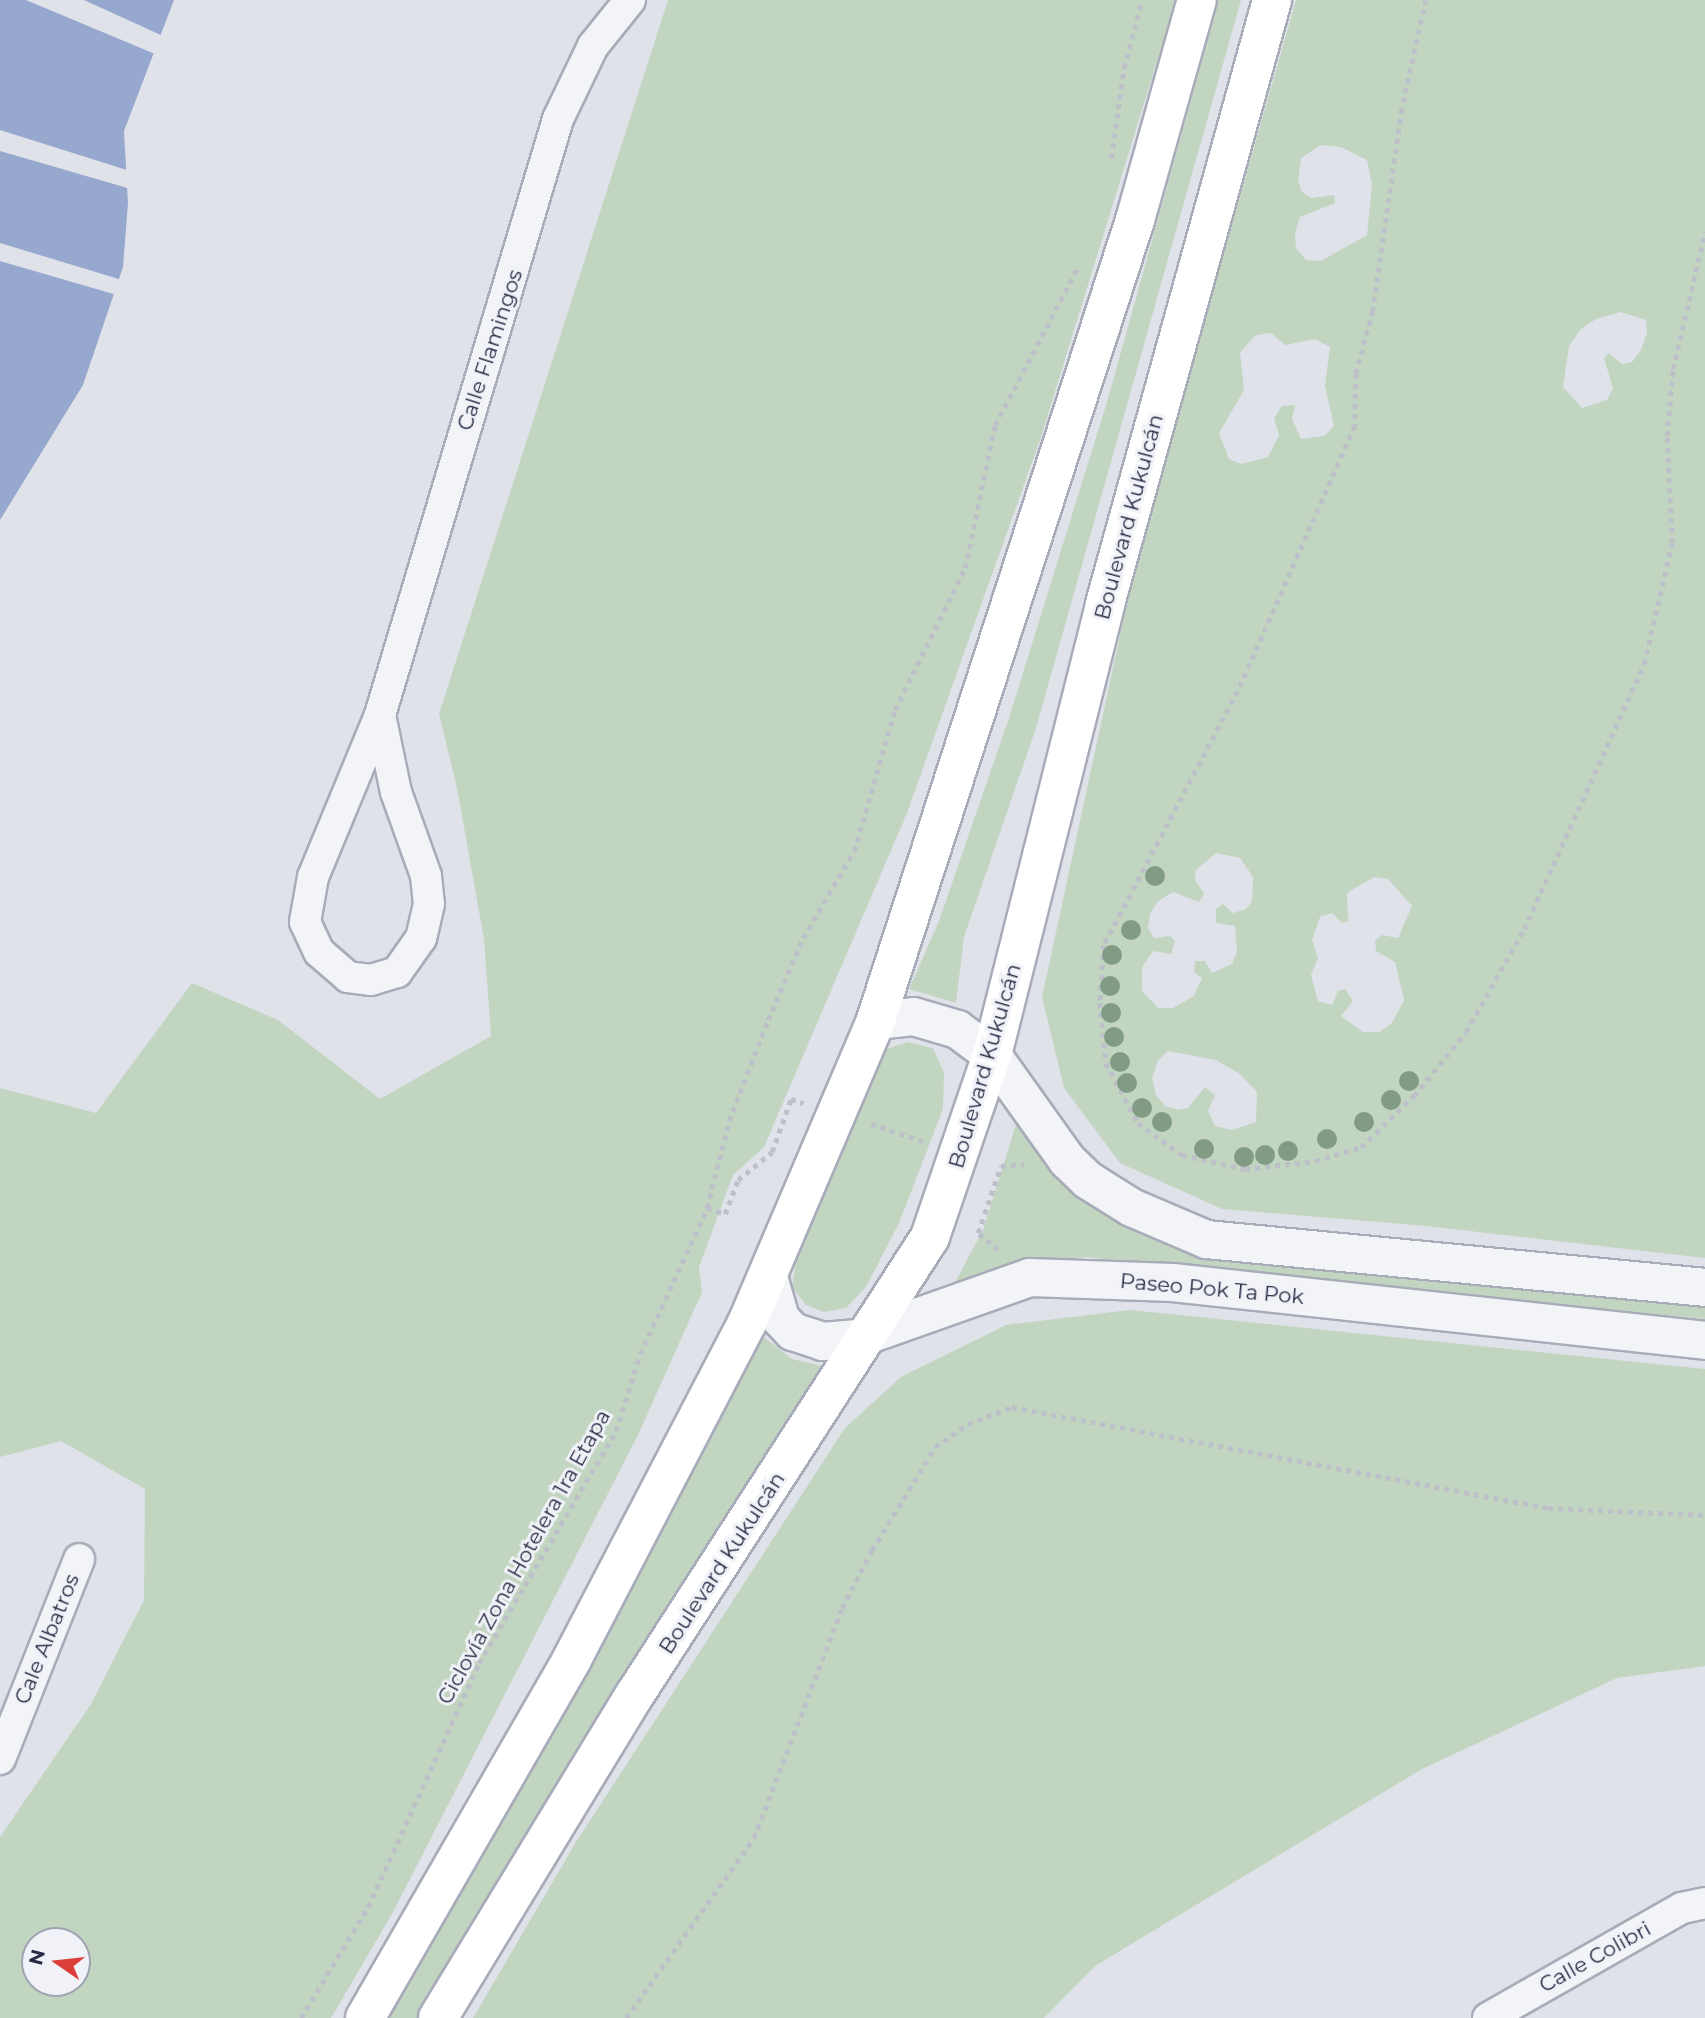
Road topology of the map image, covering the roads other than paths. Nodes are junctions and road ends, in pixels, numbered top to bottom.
1 (630, 0) edge
2 (1197, 0) edge
3 (1272, 0) edge
4 (380, 715) junction
5 (876, 1020) junction
6 (992, 1055) junction
7 (768, 1276) junction
8 (1705, 1287) edge
9 (875, 1329) junction
10 (1705, 1340) edge
11 (79, 1559) dead end
12 (0, 1759) edge
13 (1705, 1903) edge
14 (365, 2018) edge
15 (438, 2018) edge
16 (1488, 2018) edge

1 - 4 street, Calle Flamingos
2 - 5 main road
3 - 6 main road, Boulevard Kukulcán
4 - 4 street, Calle Flamingos
5 - 6 street
5 - 7 main road
6 - 8 street
6 - 9 main road, Boulevard Kukulcán
7 - 9 street, Paseo Pok Ta Pok
7 - 14 main road
9 - 10 street, Paseo Pok Ta Pok
9 - 15 main road, Boulevard Kukulcán
11 - 12 street, Cale Albatros
13 - 16 street, Calle Colibri

